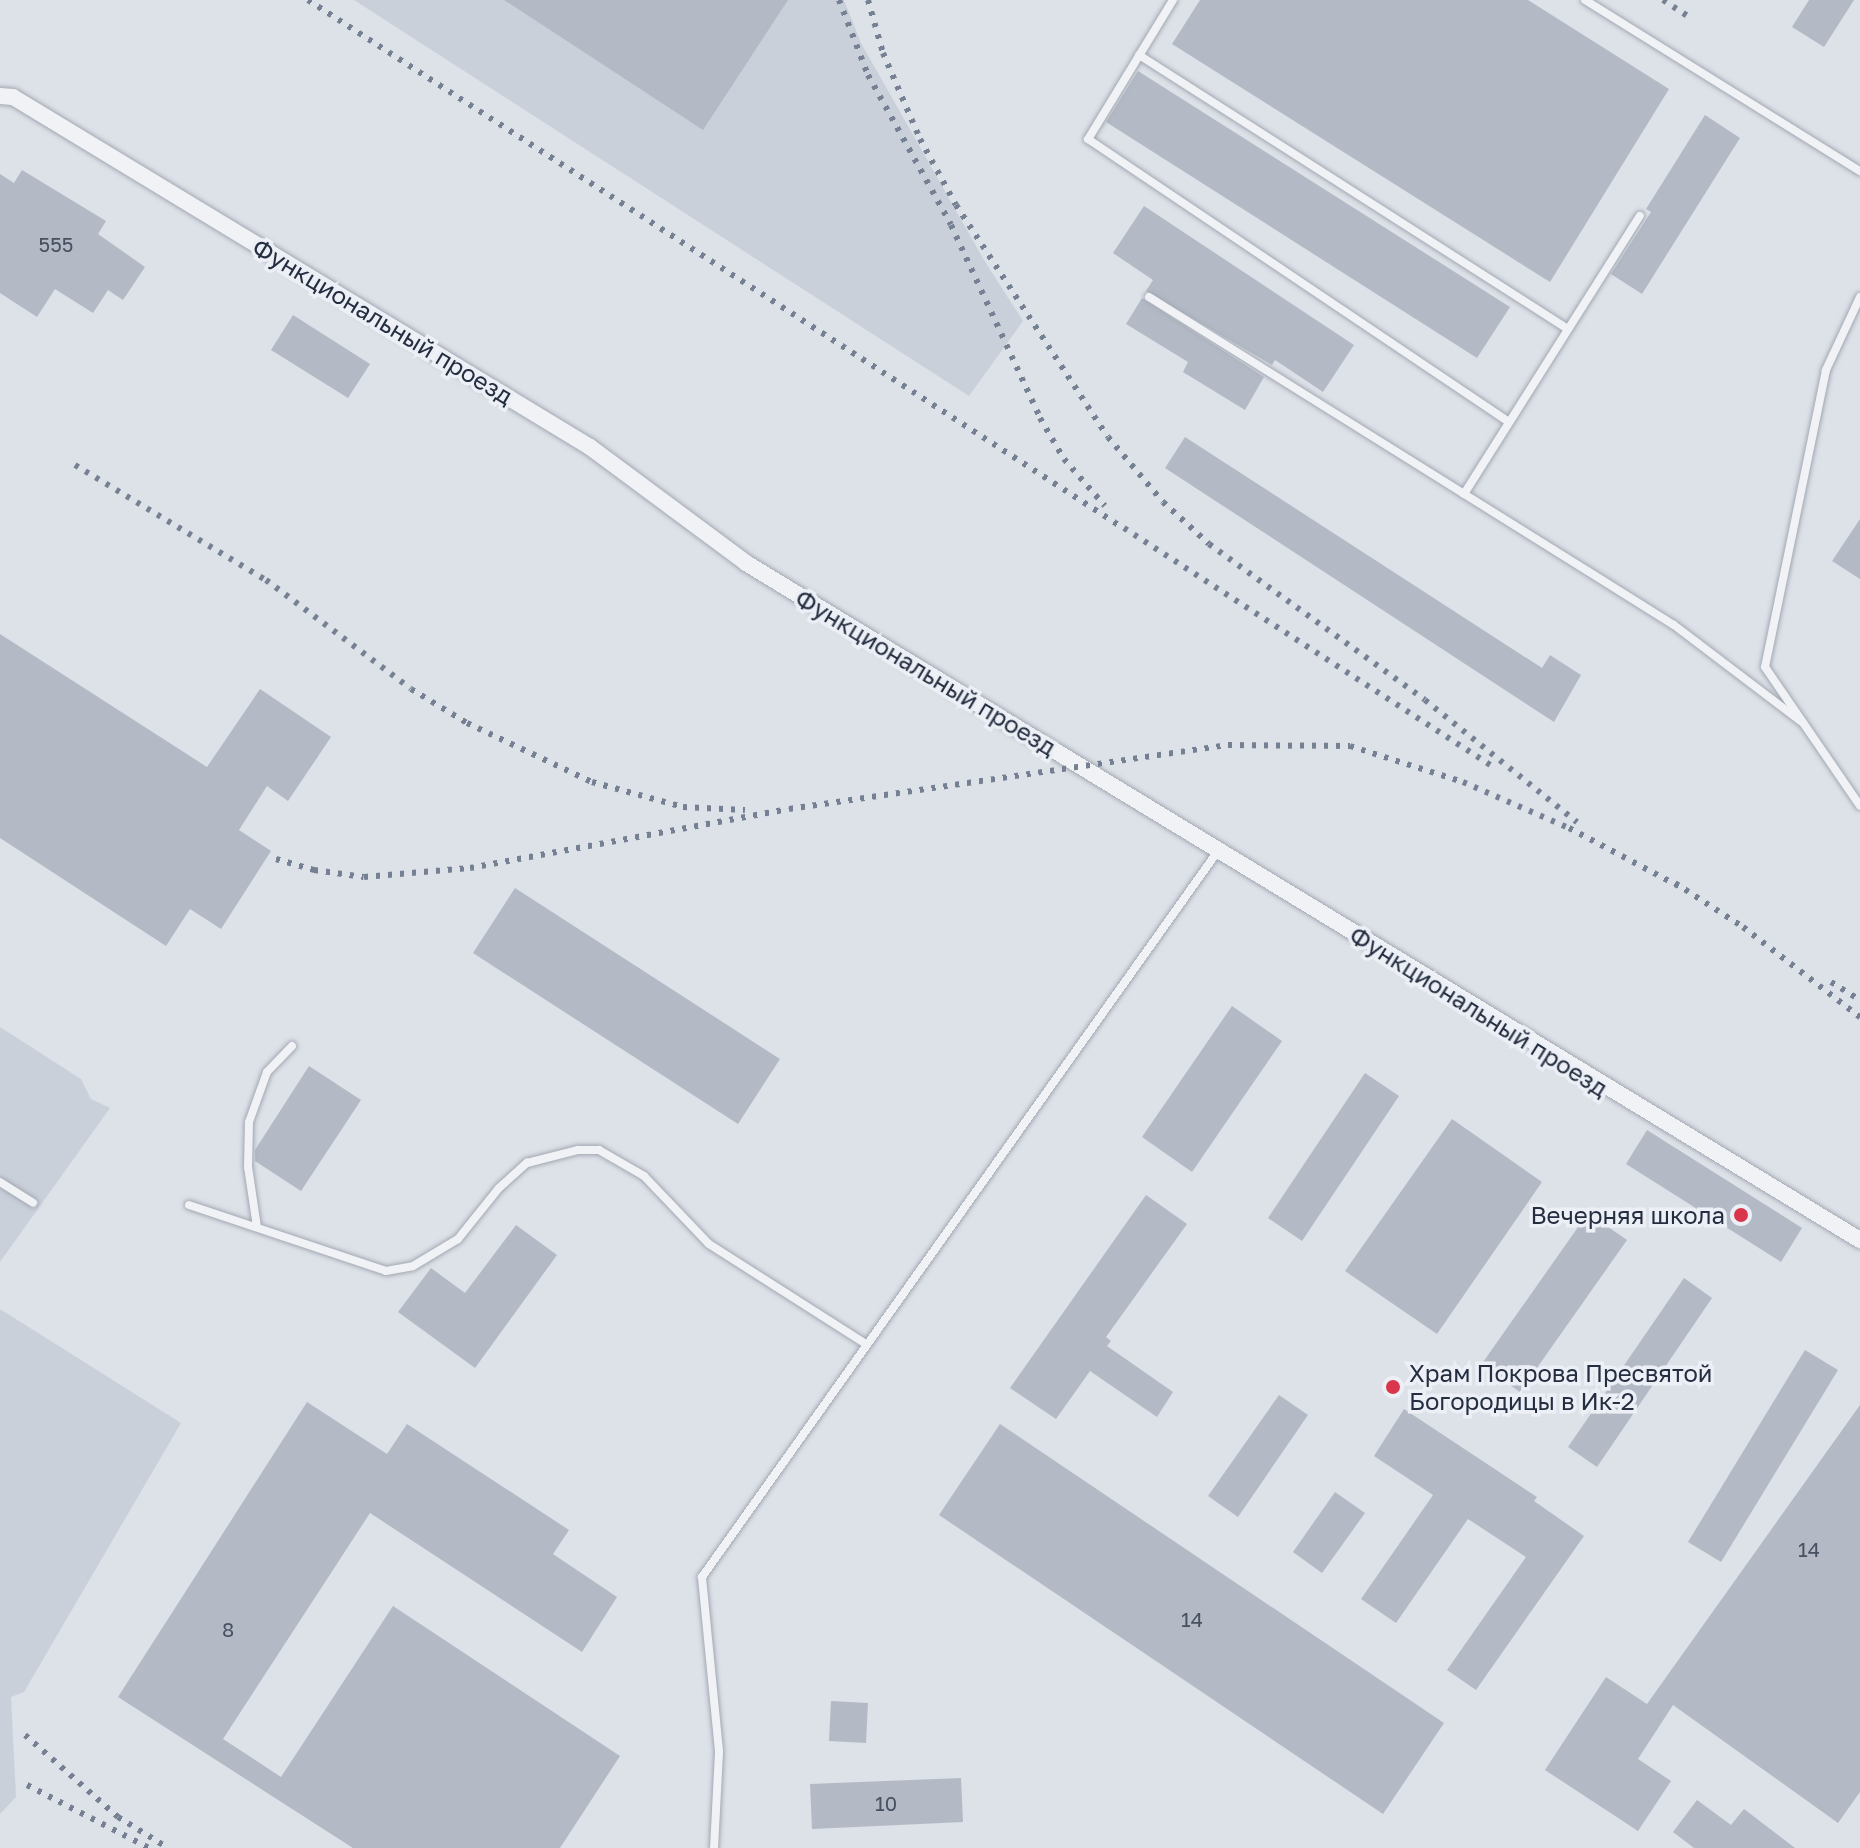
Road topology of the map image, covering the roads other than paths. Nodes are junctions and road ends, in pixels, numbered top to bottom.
1 (1173, 0) edge
2 (1585, 0) edge
3 (1139, 55) junction
4 (0, 96) edge
5 (1860, 171) edge
6 (1640, 216) dead end
7 (1149, 297) dead end
8 (1860, 297) edge
9 (1568, 329) junction
10 (1509, 422) junction
11 (1464, 494) junction
12 (1803, 723) junction
13 (1860, 806) edge
14 (1218, 851) junction
15 (292, 1046) dead end
16 (0, 1182) edge
17 (33, 1203) dead end
18 (189, 1205) dead end
19 (257, 1227) junction
20 (1860, 1240) edge
21 (866, 1344) junction
22 (714, 1848) edge

1 - 3 lane
2 - 5 lane
3 - 9 lane
3 - 10 lane
4 - 14 street, Функциональный проезд
6 - 9 lane
7 - 11 lane
8 - 12 lane
9 - 10 lane
10 - 11 lane
11 - 12 lane
12 - 13 lane
14 - 20 street, Функциональный проезд
14 - 21 lane
15 - 19 lane
16 - 17 lane
18 - 19 lane
19 - 21 lane
21 - 22 lane

